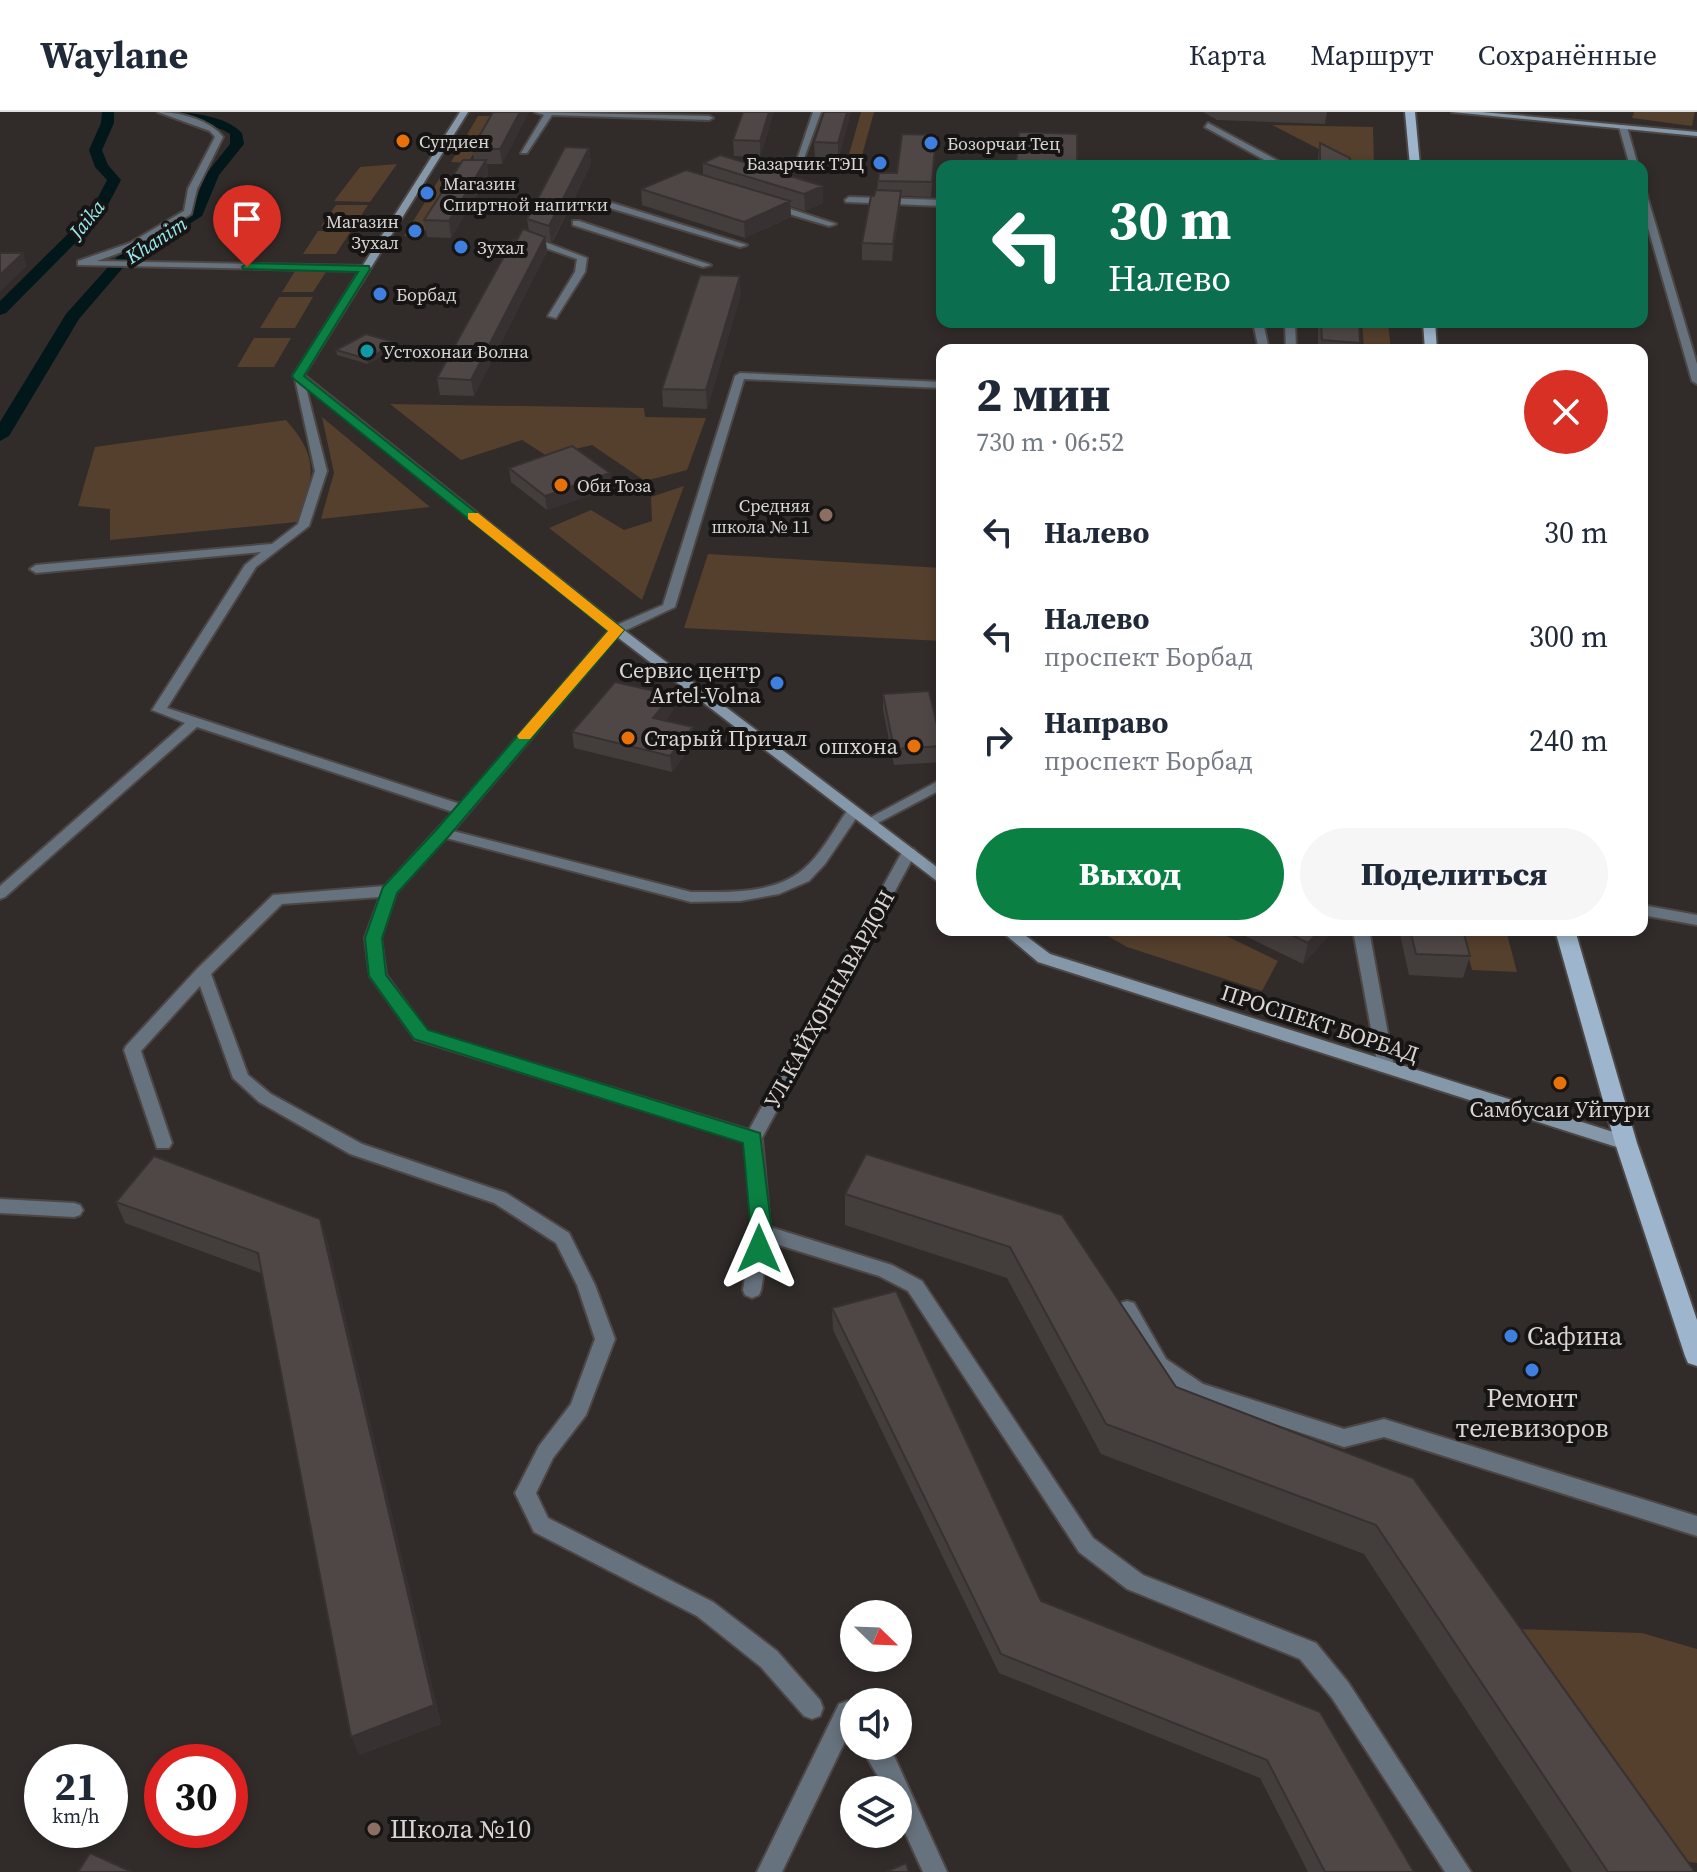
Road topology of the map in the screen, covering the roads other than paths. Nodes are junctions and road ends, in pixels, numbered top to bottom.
1 (162, 112) edge
2 (464, 112) edge
3 (539, 112) edge
4 (550, 112) edge
5 (605, 112) edge
6 (817, 112) edge
7 (1410, 112) edge
8 (1456, 112) edge
9 (1208, 125) dead end
10 (1623, 127) junction
11 (1697, 134) edge
12 (524, 151) dead end
13 (1270, 160) edge
14 (1414, 160) edge
15 (1632, 160) edge
16 (799, 161) dead end
17 (849, 200) dead end
18 (756, 201) edge
19 (936, 203) edge
20 (606, 204) dead end
21 (1648, 213) edge
22 (576, 223) dead end
23 (832, 224) dead end
24 (521, 237) edge
25 (743, 245) edge
26 (706, 265) dead end
27 (365, 269) junction
28 (553, 316) dead end
29 (298, 376) junction
30 (1697, 381) edge
31 (936, 385) edge
32 (275, 547) junction
33 (36, 569) dead end
34 (616, 630) junction
35 (194, 722) junction
36 (936, 786) edge
37 (460, 809) junction
38 (854, 811) junction
39 (869, 822) junction
40 (443, 833) junction
41 (909, 852) junction
42 (936, 873) edge
43 (389, 891) junction
44 (0, 894) edge
45 (1648, 911) edge
46 (1697, 920) edge
47 (1016, 936) edge
48 (1362, 936) edge
49 (1567, 936) edge
50 (203, 973) junction
51 (1386, 1067) junction
52 (753, 1138) junction
53 (163, 1143) dead end
54 (1626, 1143) junction
55 (0, 1206) edge
56 (74, 1210) dead end
57 (761, 1232) junction
58 (752, 1290) dead end
59 (1127, 1309) edge
60 (1697, 1356) edge
61 (1697, 1526) edge
62 (812, 1708) dead end
63 (840, 1736) edge
64 (912, 1821) edge
65 (769, 1872) edge
66 (935, 1872) edge
67 (1459, 1872) edge

1 - 27 street
2 - 27 street
3 - 4 street
4 - 5 street
4 - 12 street
6 - 16 street
7 - 14 main road
8 - 10 street
9 - 13 street
10 - 11 street
10 - 15 street
17 - 19 street
18 - 23 street
20 - 25 street
21 - 30 street
22 - 26 street
24 - 28 street
27 - 29 street
29 - 32 street
29 - 34 street
31 - 34 street
32 - 33 street
32 - 35 street
34 - 37 street
34 - 38 street
35 - 37 street
35 - 44 street
36 - 39 street
37 - 40 street
38 - 39 street
38 - 40 street
39 - 41 street
40 - 43 street
41 - 42 street
41 - 52 street, УЛ.КАЙҲОННАВАРДОН
43 - 50 street
43 - 52 street
45 - 46 street
47 - 51 street, ПРОСПЕКТ БОРБАД
48 - 51 street
49 - 54 main road
50 - 53 street
50 - 62 street
51 - 54 street, ПРОСПЕКТ БОРБАД
52 - 57 street
54 - 60 main road
55 - 56 street
57 - 58 street
57 - 67 street
59 - 61 street
63 - 65 street
64 - 66 street

